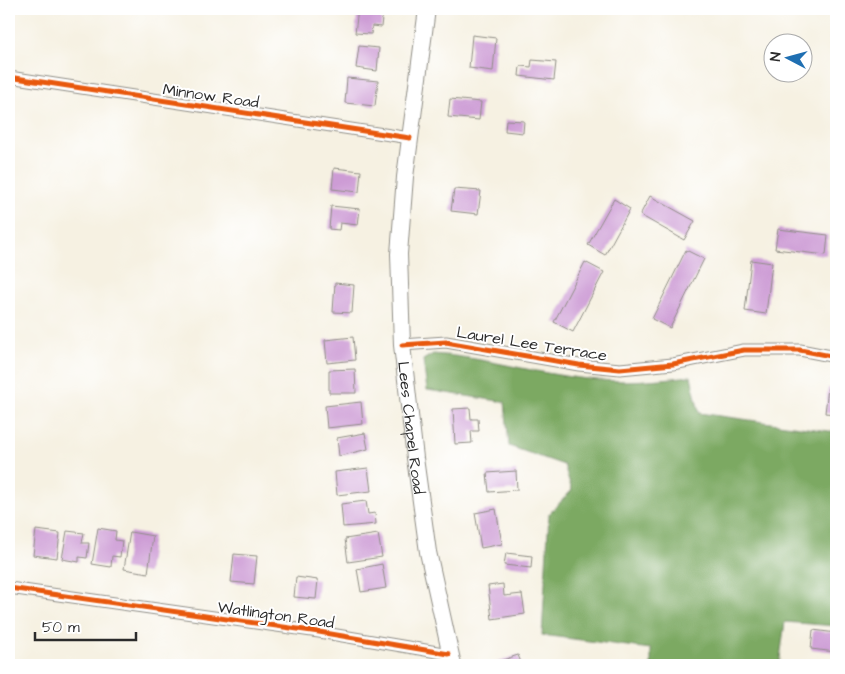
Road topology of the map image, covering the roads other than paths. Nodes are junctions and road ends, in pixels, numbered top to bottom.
1 (428, 9) edge
2 (9, 77) edge
3 (410, 138) junction
4 (402, 345) junction
5 (836, 356) edge
6 (9, 588) edge
7 (451, 659) edge

1 - 3 main road, Lees Chapel Road
2 - 3 street, Minnow Road
3 - 4 main road, Lees Chapel Road
4 - 5 street, Laurel Lee Terrace
4 - 7 main road, Lees Chapel Road
6 - 7 street, Watlington Road

